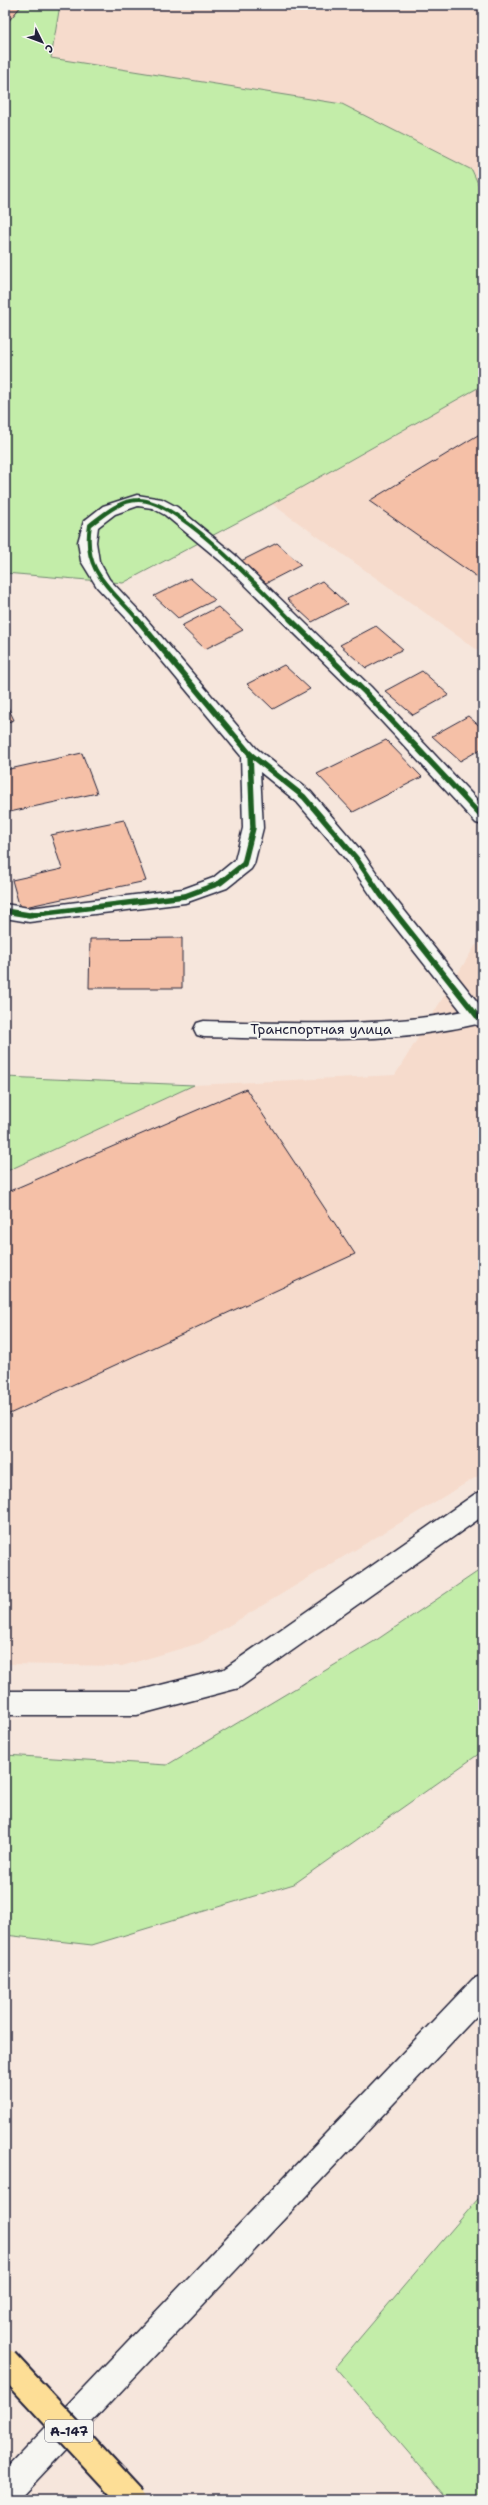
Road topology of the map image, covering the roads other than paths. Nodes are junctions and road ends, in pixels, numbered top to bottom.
1 (250, 754) junction
2 (483, 818) edge
3 (5, 911) edge
4 (480, 1018) edge
5 (204, 1029) dead end
6 (483, 1502) edge
7 (5, 1703) edge
8 (483, 1990) edge
9 (5, 2362) edge
10 (5, 2492) edge
11 (133, 2500) edge

1 - 2 street
1 - 3 street
1 - 4 street
4 - 5 street, Транспортная улица
6 - 7 street
8 - 10 street, А-147
9 - 11 highway, А-147, bridge

